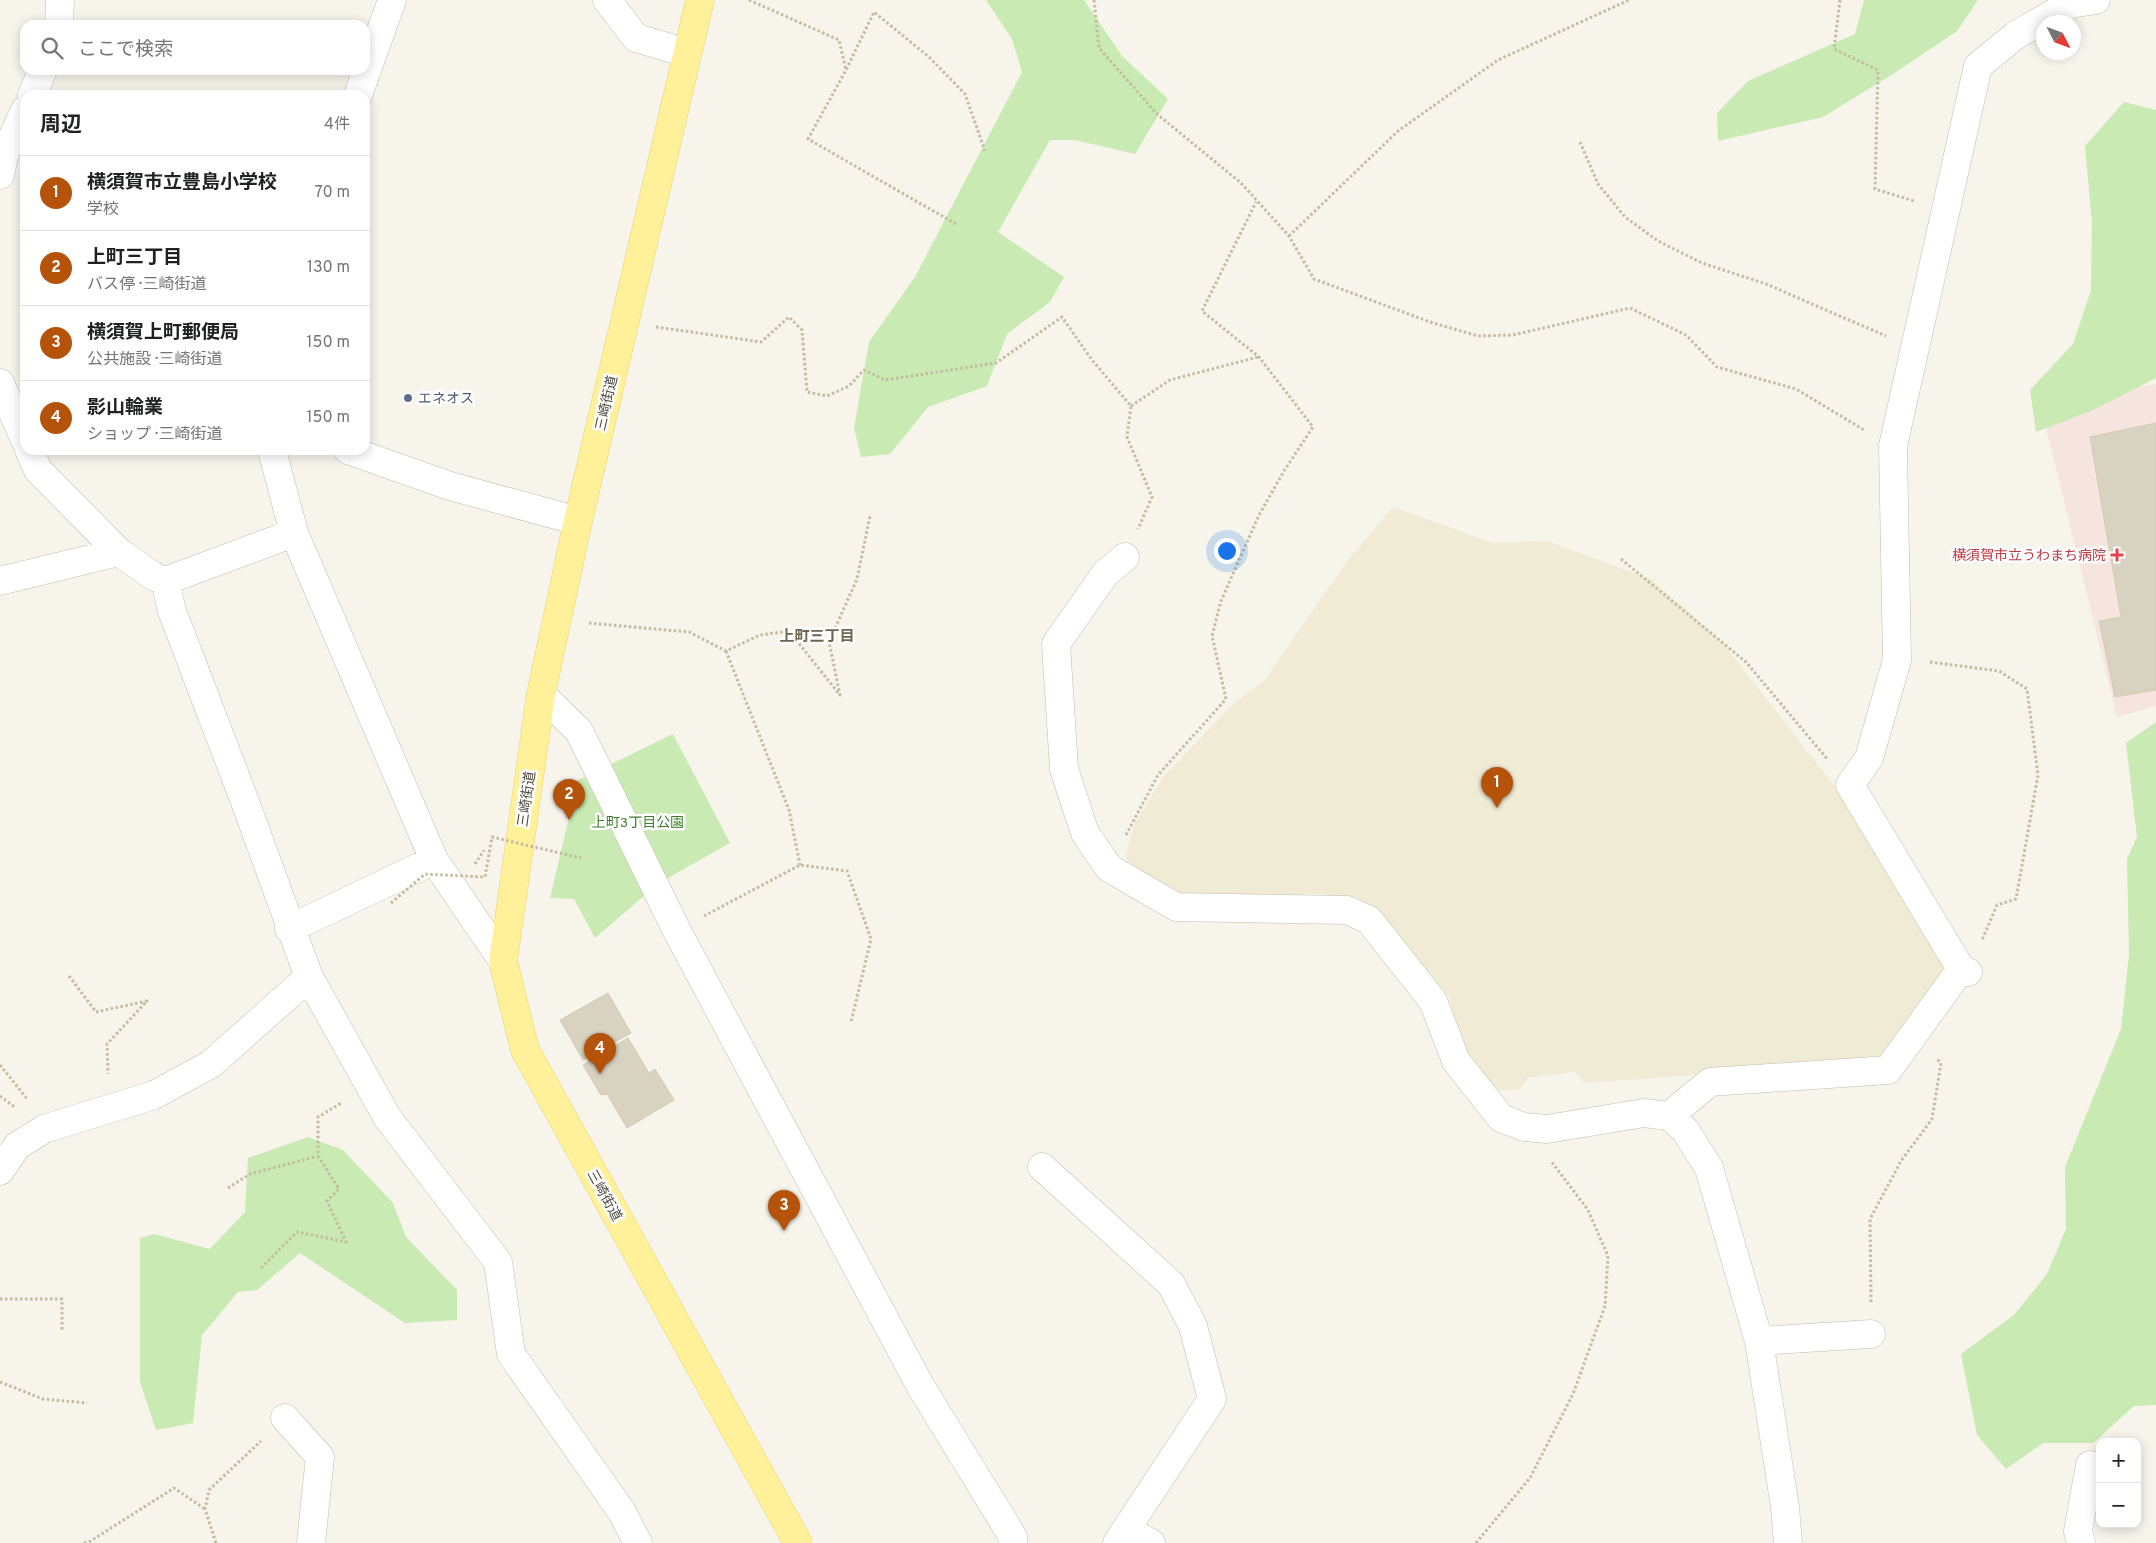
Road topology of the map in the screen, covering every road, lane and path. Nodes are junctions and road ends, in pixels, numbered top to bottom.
1 (60, 0) edge
2 (392, 0) edge
3 (607, 0) edge
4 (700, 0) edge
5 (749, 0) edge
6 (1094, 0) edge
7 (1629, 0) edge
8 (1840, 0) edge
9 (2096, 0) edge
10 (58, 20) edge
11 (687, 53) junction
12 (370, 61) edge
13 (846, 70) junction
14 (41, 75) edge
15 (365, 75) edge
16 (34, 90) edge
17 (360, 90) edge
18 (20, 121) edge
19 (1580, 142) dead end
20 (985, 151) dead end
21 (2, 162) edge
22 (1256, 202) junction
23 (1946, 208) junction
24 (956, 224) dead end
25 (1289, 236) junction
26 (626, 322) junction
27 (1914, 348) junction
28 (1259, 356) junction
29 (8, 399) edge
30 (1131, 406) junction
31 (20, 428) edge
32 (1893, 446) junction
33 (31, 455) edge
34 (273, 455) edge
35 (362, 455) edge
36 (870, 516) dead end
37 (578, 521) junction
38 (294, 533) junction
39 (119, 552) junction
40 (1125, 556) joint
41 (1621, 559) dead end
42 (0, 581) edge
43 (165, 581) junction
44 (558, 620) junction
45 (726, 651) junction
46 (1897, 660) junction
47 (541, 694) junction
48 (1850, 785) junction
49 (581, 858) dead end
50 (434, 860) junction
51 (800, 865) junction
52 (1109, 868) junction
53 (391, 903) dead end
54 (290, 929) junction
55 (677, 931) junction
56 (504, 962) junction
57 (1964, 971) junction
58 (69, 976) dead end
59 (309, 977) junction
60 (851, 1022) dead end
61 (1912, 1038) junction
62 (0, 1065) edge
63 (370, 1086) junction
64 (110, 1109) junction
65 (1668, 1116) junction
66 (44, 1128) junction
67 (1524, 1128) junction
68 (318, 1156) junction
69 (1042, 1167) dead end
70 (0, 1171) edge
71 (228, 1188) dead end
72 (261, 1268) dead end
73 (0, 1299) edge
74 (62, 1332) dead end
75 (1871, 1334) joint
76 (1759, 1341) junction
77 (0, 1382) edge
78 (87, 1403) dead end
79 (285, 1418) joint
80 (2090, 1465) dead end
81 (205, 1509) junction
82 (1122, 1536) edge
83 (84, 1543) edge
84 (216, 1543) edge
85 (311, 1543) edge
86 (638, 1543) edge
87 (798, 1543) edge
88 (1013, 1543) edge
89 (1151, 1543) edge
90 (1476, 1543) edge
91 (1788, 1543) edge
92 (2081, 1543) edge

1 - 10 street
2 - 12 street
3 - 11 street
4 - 11 main road, 三崎街道
5 - 13 path
6 - 22 path
7 - 25 path
8 - 23 path
9 - 23 street
11 - 26 main road, 三崎街道
13 - 20 path
13 - 24 path
14 - 16 street
15 - 17 street
18 - 21 street
19 - 27 path
22 - 25 path
22 - 28 path
23 - 27 street
25 - 32 path
26 - 30 path
26 - 37 main road, 三崎街道
27 - 32 street
28 - 30 path
28 - 52 path
29 - 31 street
30 - 40 path
32 - 46 street
33 - 39 street
34 - 38 street
35 - 37 street
36 - 45 path
37 - 44 main road, 三崎街道
38 - 43 street
38 - 50 street
39 - 42 street
39 - 43 street
40 - 52 street
41 - 48 path
43 - 54 street
44 - 45 path
44 - 47 main road, 三崎街道
45 - 51 path
46 - 48 street
46 - 57 path
47 - 55 street
47 - 56 main road, 三崎街道
48 - 57 street
49 - 53 path, bridge
50 - 54 street
50 - 56 street
51 - 55 path
51 - 60 path
52 - 67 street
54 - 59 street
55 - 88 street
56 - 87 main road, 三崎街道
57 - 61 street
58 - 64 path
59 - 63 street
59 - 64 street
61 - 65 street
61 - 75 path
62 - 66 path
63 - 68 path
63 - 86 street
64 - 66 street
65 - 67 street
65 - 76 street
66 - 70 street
67 - 90 path
68 - 71 path
68 - 72 path
69 - 82 street
73 - 74 path
75 - 76 street
76 - 91 street
77 - 78 path
79 - 81 path
79 - 85 street
80 - 92 street
81 - 83 path
81 - 84 path
82 - 89 street

